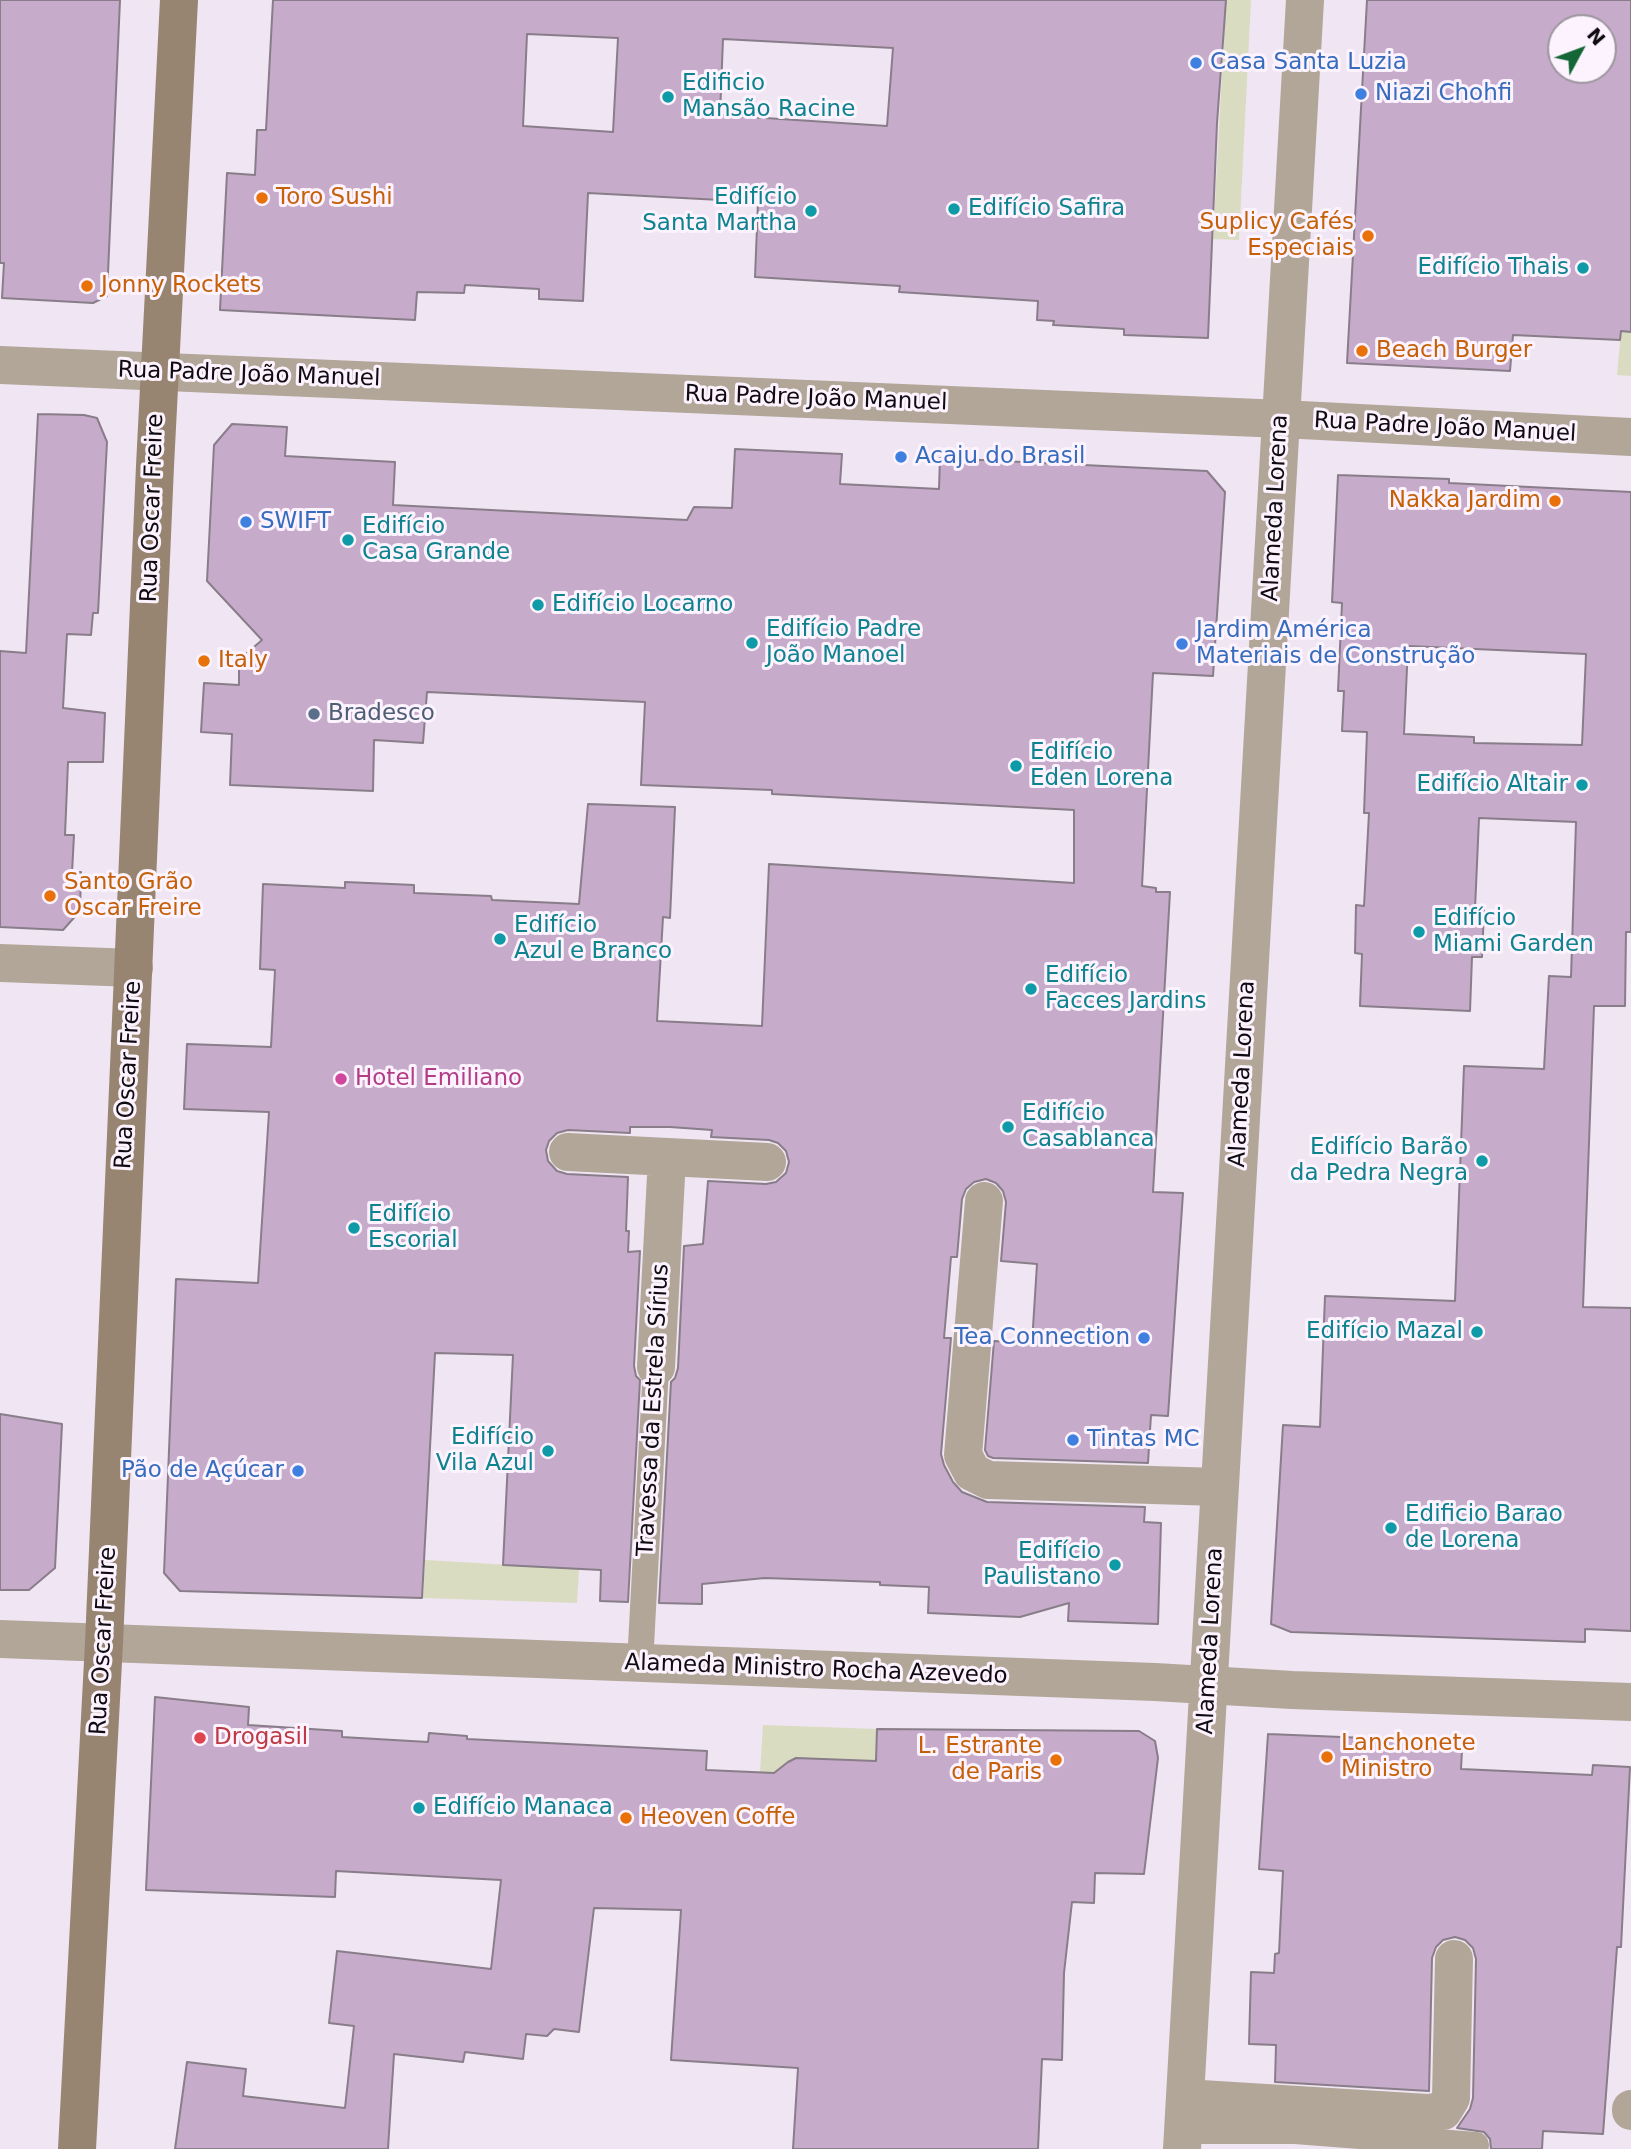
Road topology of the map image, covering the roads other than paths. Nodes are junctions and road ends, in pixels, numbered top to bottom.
1 (179, 0) edge
2 (1305, 0) edge
3 (0, 365) edge
4 (159, 373) junction
5 (1282, 419) junction
6 (1631, 437) edge
7 (0, 963) edge
8 (134, 968) junction
9 (568, 1152) dead end
10 (667, 1157) junction
11 (767, 1162) dead end
12 (984, 1201) dead end
13 (656, 1367) joint
14 (1219, 1487) junction
15 (0, 1639) edge
16 (104, 1643) junction
17 (640, 1664) junction
18 (1208, 1685) junction
19 (1631, 1702) edge
20 (1454, 1959) dead end
21 (1183, 2126) edge
22 (1476, 2145) dead end
23 (77, 2149) edge

1 - 4 street, Rua Oscar Freire
2 - 5 street, Alameda Lorena
3 - 4 street, Rua Padre João Manuel
4 - 5 street, Rua Padre João Manuel
4 - 8 street, Rua Oscar Freire
5 - 6 street, Rua Padre João Manuel
5 - 14 street, Alameda Lorena
7 - 8 street
8 - 16 street, Rua Oscar Freire
9 - 10 street
10 - 11 street
10 - 13 street, Travessa da Estrela Sírius
12 - 14 street
13 - 17 lane, Travessa da Estrela Sírius
14 - 18 street, Alameda Lorena
15 - 16 street, Alameda Ministro Rocha Azevedo
16 - 17 street, Alameda Ministro Rocha Azevedo
16 - 23 street, Rua Oscar Freire
17 - 18 street, Alameda Ministro Rocha Azevedo
18 - 19 street, Alameda Ministro Rocha Azevedo
18 - 21 street, Alameda Lorena
20 - 21 street
21 - 22 lane

